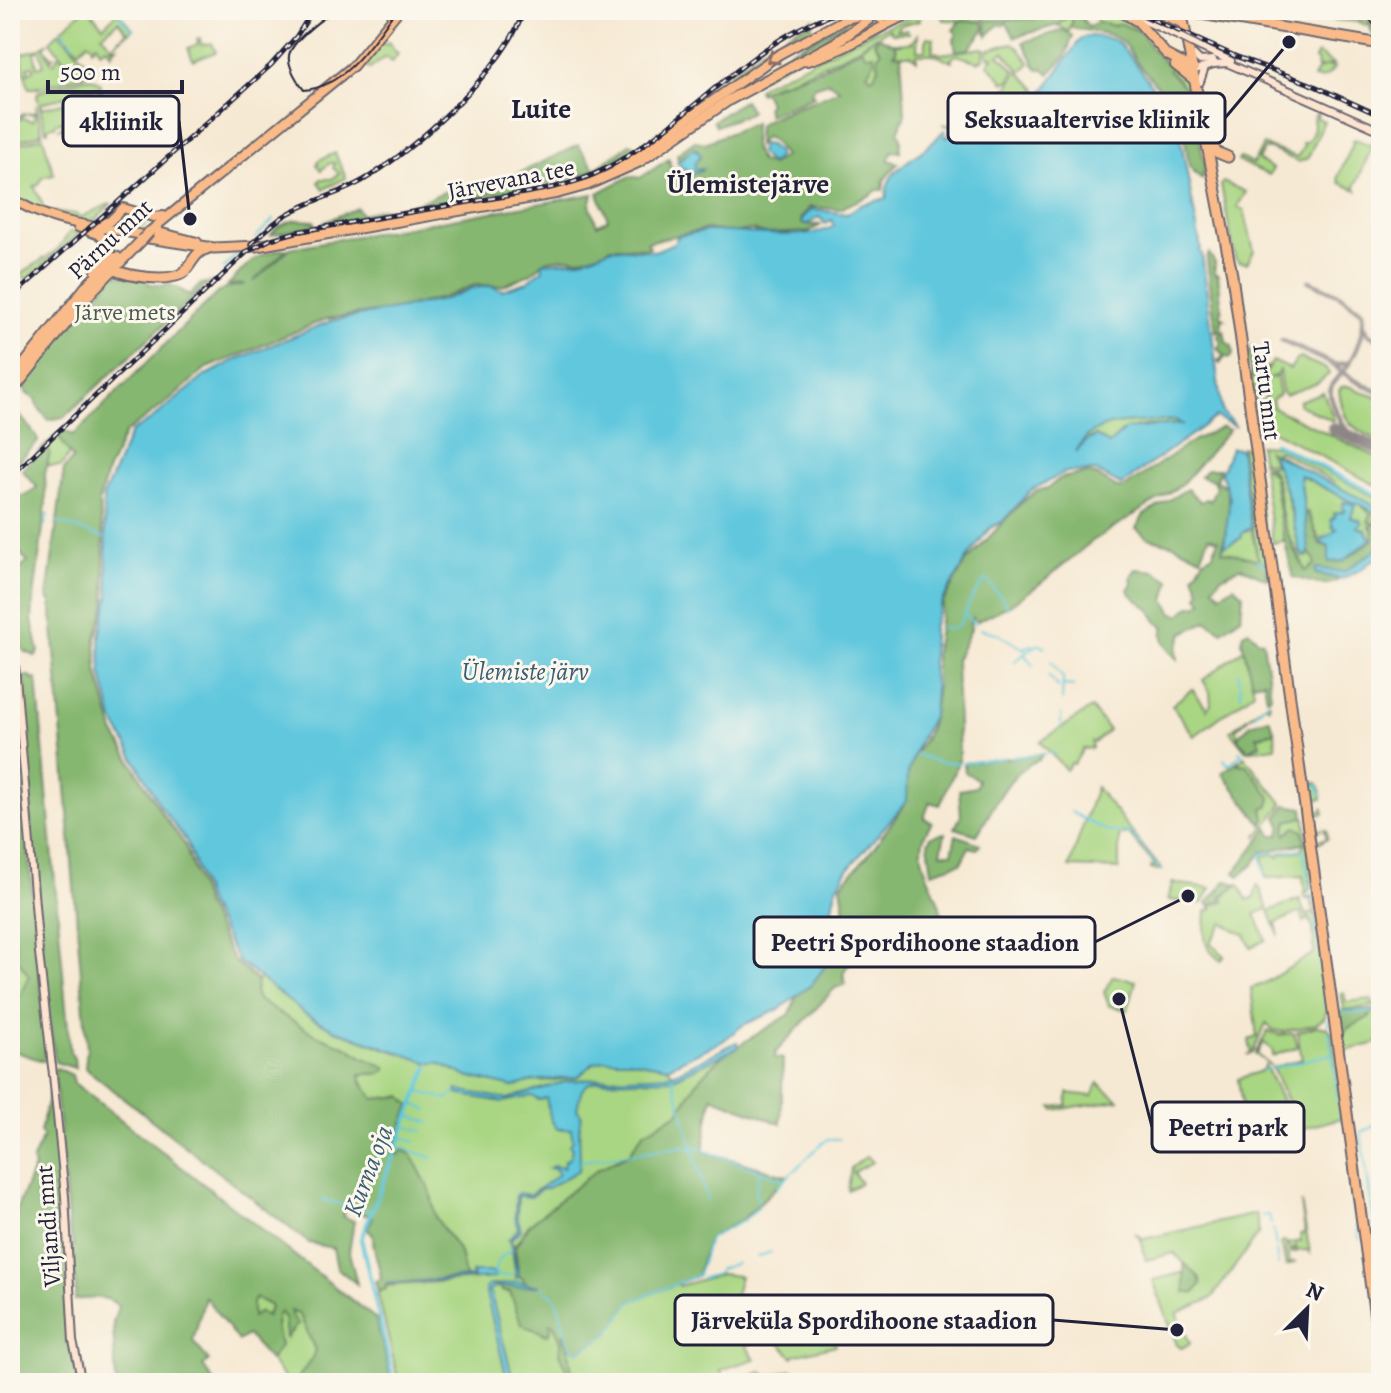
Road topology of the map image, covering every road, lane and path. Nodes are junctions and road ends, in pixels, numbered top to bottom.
1 (396, 10) edge
2 (943, 10) edge
3 (1107, 10) edge
4 (1118, 10) edge
5 (1155, 11) edge
6 (1188, 12) edge
7 (865, 17) junction
8 (887, 17) edge
9 (875, 30) junction
10 (1190, 32) junction
11 (1157, 44) junction
12 (1381, 44) edge
13 (1213, 60) junction
14 (1231, 61) junction
15 (1194, 65) junction
16 (781, 72) junction
17 (1254, 73) junction
18 (312, 98) junction
19 (1381, 131) edge
20 (1216, 157) junction
21 (599, 177) junction
22 (10, 199) edge
23 (70, 223) junction
24 (147, 231) junction
25 (176, 244) junction
26 (214, 248) junction
27 (192, 255) junction
28 (118, 266) junction
29 (88, 284) junction
30 (66, 317) junction
31 (36, 355) junction
32 (10, 382) edge
33 (10, 394) edge
34 (10, 596) edge
35 (1300, 780) junction
36 (1381, 1333) edge
37 (1381, 1361) edge
38 (82, 1383) edge

1 - 18 main road, Pärnu mnt
2 - 8 main road, Järvevana tee
3 - 15 main road
4 - 11 main road
4 - 15 main road
5 - 6 highway
6 - 10 highway, Tartu mnt
6 - 10 highway
6 - 12 highway
6 - 15 highway, Tartu mnt
7 - 8 main road, Järvevana tee
7 - 9 main road
7 - 16 highway
7 - 21 highway, Järvevana tee
7 -> 21 main road, Järvevana tee
8 - 9 main road, Järvevana tee
9 - 16 main road, Järvevana tee
10 - 15 highway, Tartu mnt
11 - 15 main road
11 - 15 main road
13 - 14 main road
13 - 15 main road
13 - 15 main road
14 - 15 main road
14 - 17 main road
15 - 17 main road
15 - 20 highway, Tartu mnt
15 - 20 highway, Tartu mnt
16 - 26 highway, Järvevana tee
17 - 19 main road
18 - 24 main road, Pärnu mnt
18 - 24 main road, Pärnu mnt
20 - 35 highway, Tartu mnt
20 - 35 highway, Tartu mnt
21 - 24 highway, Järvevana tee
22 - 23 main road
23 - 24 main road
23 - 24 main road
23 - 29 main road
24 - 25 highway, Järvevana tee
24 - 28 highway, Pärnu mnt
25 - 26 highway, Järvevana tee
25 - 27 highway
26 - 27 highway
27 - 28 highway
28 - 29 highway, Pärnu mnt
28 - 30 highway, Pärnu mnt
29 - 30 highway, Pärnu mnt
30 - 31 highway, Pärnu mnt
31 - 32 highway, Pärnu mnt
31 - 33 highway, Pärnu mnt
34 - 38 main road, Viljandi mnt
35 - 36 highway
35 - 37 highway

